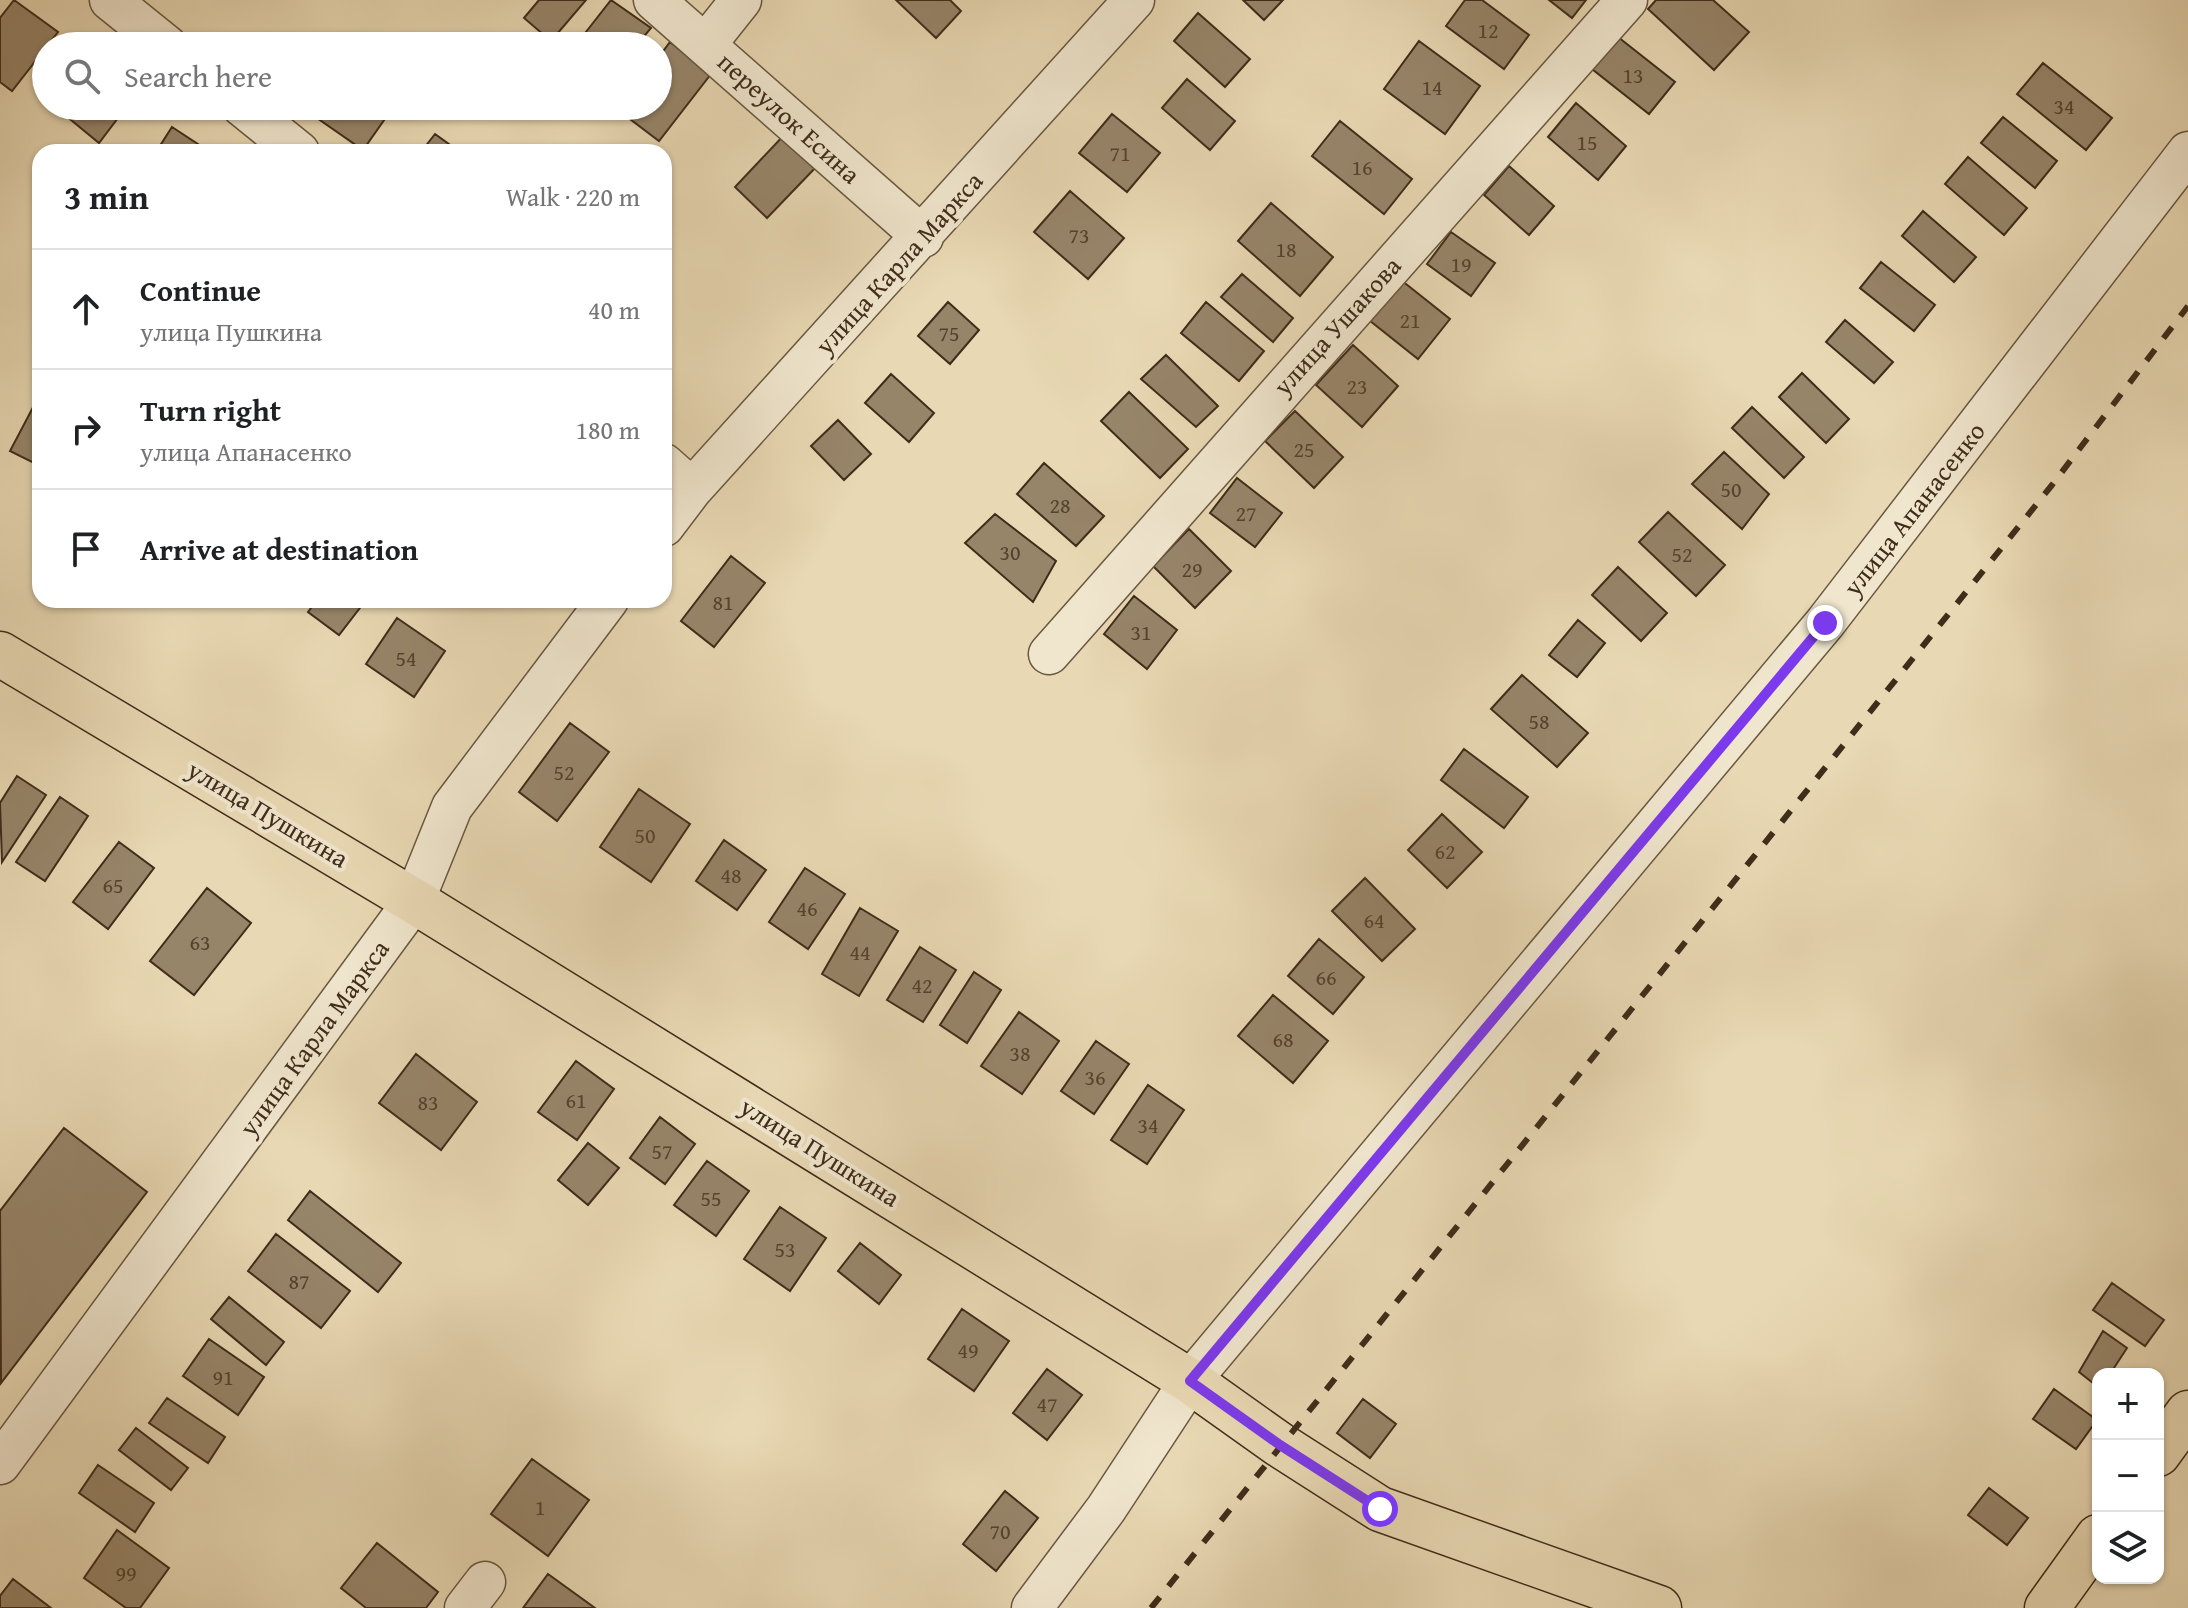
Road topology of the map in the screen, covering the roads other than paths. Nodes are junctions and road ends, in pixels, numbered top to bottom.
1 (110, 0) edge
2 (654, 0) edge
3 (741, 0) edge
4 (1134, 0) edge
5 (1627, 0) edge
6 (150, 32) edge
7 (706, 44) junction
8 (259, 120) edge
9 (289, 144) edge
10 (2188, 152) edge
11 (923, 237) junction
12 (678, 476) edge
13 (672, 497) edge
14 (602, 608) edge
15 (0, 654) edge
16 (1049, 654) dead end
17 (414, 901) junction
18 (1190, 1381) junction
19 (2188, 1413) edge
20 (2164, 1446) edge
21 (0, 1464) edge
22 (2092, 1545) edge
23 (1032, 1608) edge
24 (1659, 1608) edge
25 (2047, 1608) edge

1 - 6 street
2 - 7 street, переулок Есина
3 - 7 street
4 - 11 street, улица Карла Маркса
5 - 16 street, улица Ушакова
7 - 11 street, переулок Есина
8 - 9 street
10 - 18 street, улица Апанасенко
11 - 12 street, улица Карла Маркса
12 - 13 street, улица Карла Маркса
14 - 17 street, улица Карла Маркса
15 - 17 main road, улица Пушкина
17 - 18 main road, улица Пушкина
17 - 21 street, улица Карла Маркса
18 - 23 street, улица Апанасенко
18 - 24 main road, улица Пушкина
19 - 20 main road
22 - 25 main road

